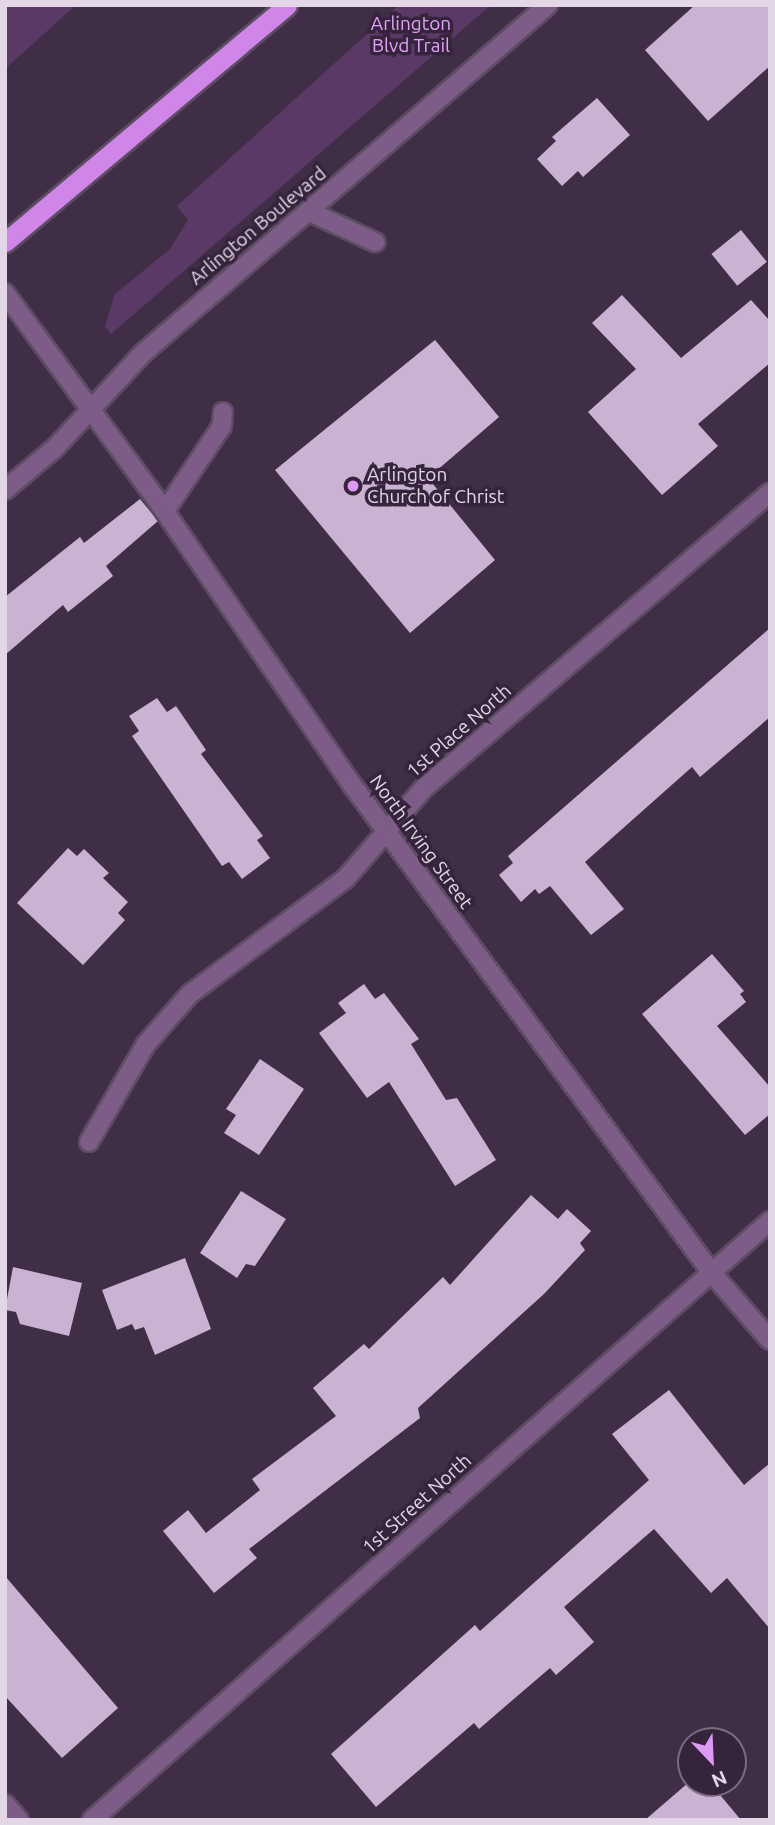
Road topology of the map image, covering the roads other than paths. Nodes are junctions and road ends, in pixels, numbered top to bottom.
1 (287, 5) edge
2 (548, 5) edge
3 (310, 212) junction
4 (5, 242) edge
5 (375, 242) dead end
6 (5, 293) edge
7 (91, 408) junction
8 (223, 412) dead end
9 (5, 490) edge
10 (770, 494) edge
11 (165, 511) junction
12 (385, 829) junction
13 (89, 1142) dead end
14 (770, 1221) edge
15 (711, 1272) junction
16 (770, 1340) edge
17 (5, 1804) edge
18 (19, 1820) edge
19 (92, 1820) edge

1 - 4 highway
2 - 3 street, Arlington Boulevard
3 - 5 street
3 - 7 street, Arlington Boulevard
6 - 7 street, North Irving Street
7 - 9 street, Arlington Boulevard
7 - 11 street, North Irving Street
8 - 11 street
10 - 12 street, 1st Place North
11 - 12 street, North Irving Street
12 - 13 street, 1st Place North
12 - 15 street, North Irving Street
14 - 15 street, 1st Street North
15 - 16 street, North Irving Street
15 - 19 street, 1st Street North
17 - 18 street

